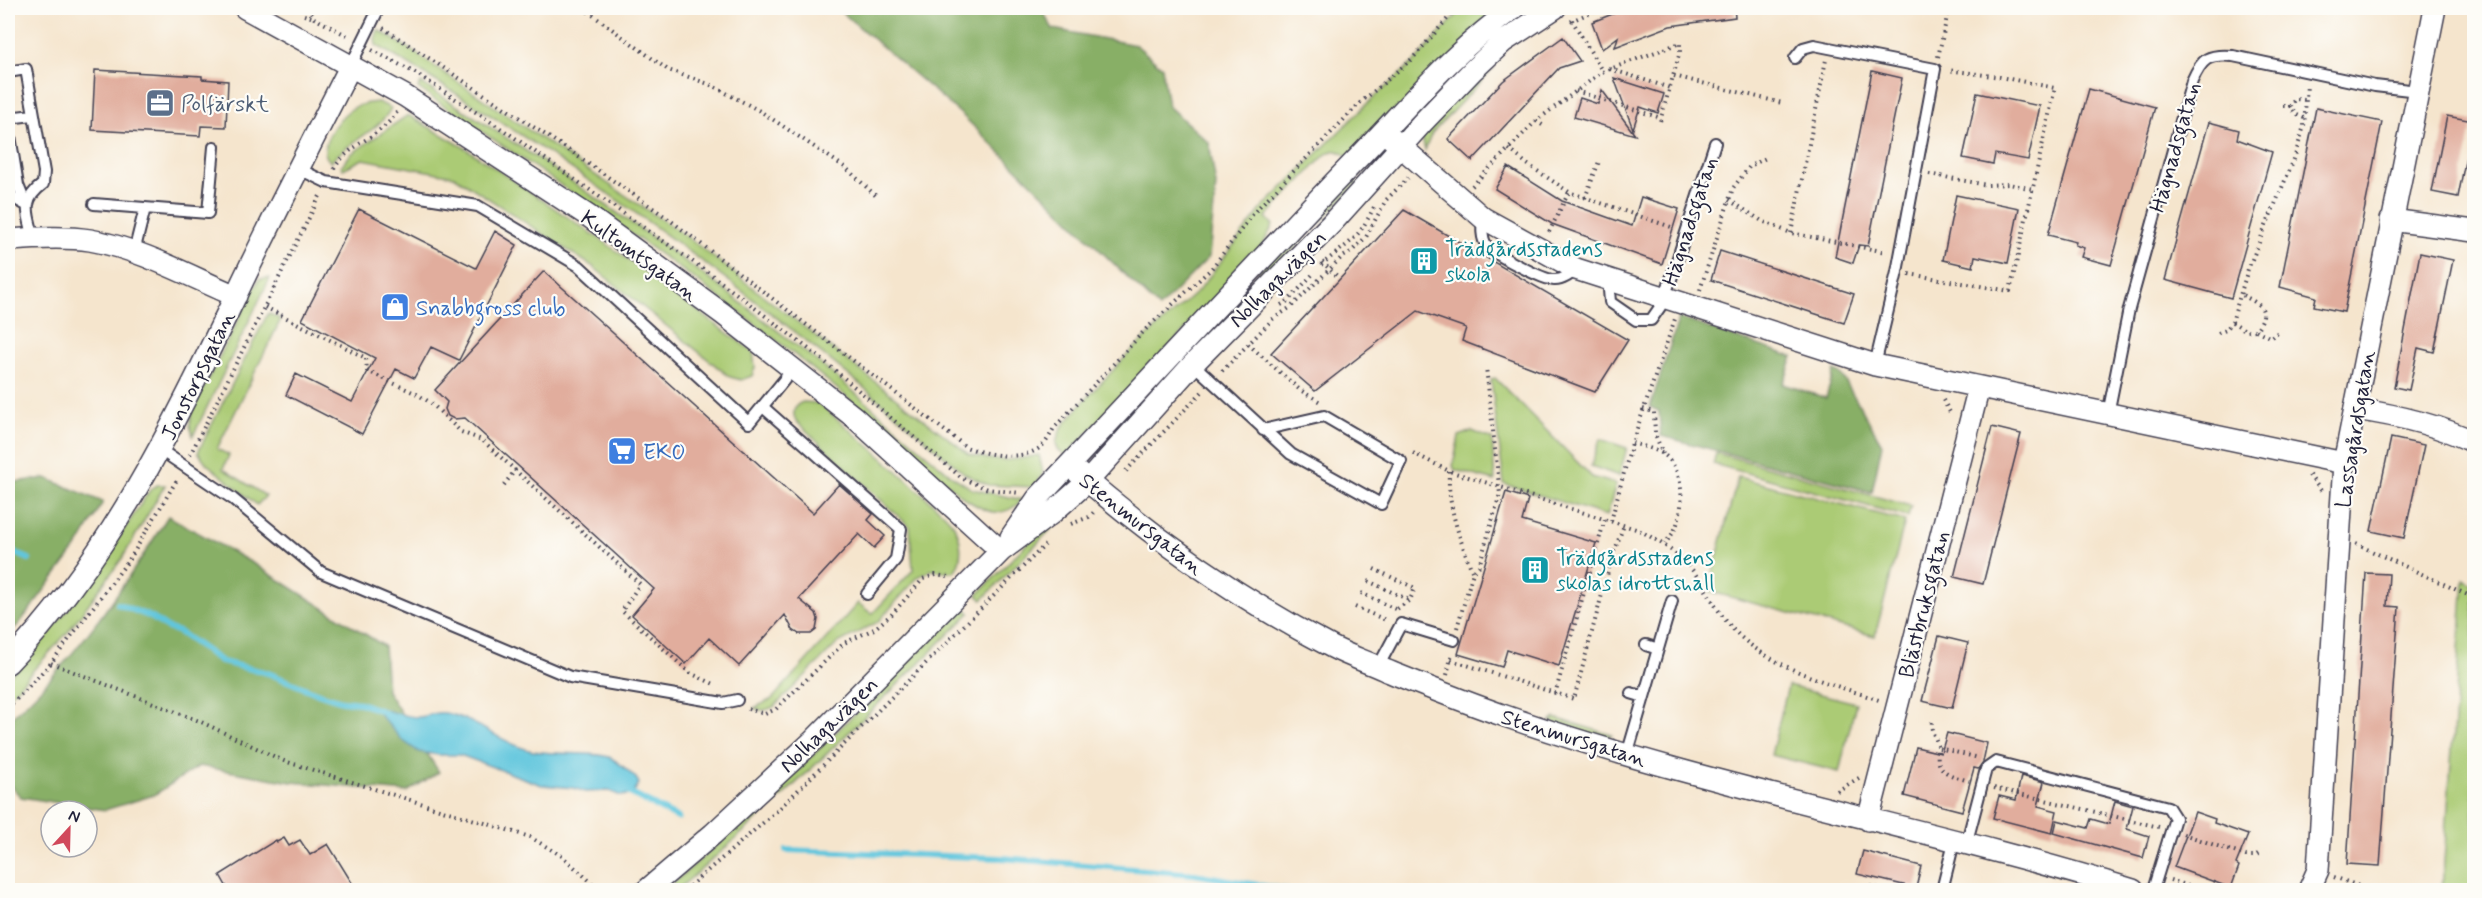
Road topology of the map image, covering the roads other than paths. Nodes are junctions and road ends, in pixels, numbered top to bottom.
1 (245, 8) edge
2 (378, 8) edge
3 (1514, 8) edge
4 (2435, 8) edge
5 (1564, 17) edge
6 (1795, 58) dead end
7 (351, 65) junction
8 (8, 72) edge
9 (2418, 91) junction
10 (33, 115) junction
11 (8, 118) edge
12 (8, 123) edge
13 (1383, 132) junction
14 (1715, 143) dead end
15 (214, 147) dead end
16 (1401, 148) junction
17 (299, 169) junction
18 (8, 195) edge
19 (94, 204) dead end
20 (26, 206) junction
21 (145, 208) junction
22 (2391, 220) junction
23 (2475, 231) edge
24 (34, 238) junction
25 (8, 240) edge
26 (134, 252) junction
27 (1611, 280) junction
28 (1665, 295) junction
29 (236, 296) junction
30 (1193, 364) junction
31 (1875, 365) junction
32 (793, 369) junction
33 (1979, 387) junction
34 (763, 406) junction
35 (2355, 410) junction
36 (2108, 414) junction
37 (1263, 430) junction
38 (2475, 442) edge
39 (159, 449) junction
40 (2344, 463) junction
41 (1069, 465) junction
42 (1088, 482) junction
43 (1001, 551) junction
44 (867, 594) dead end
45 (1672, 601) dead end
46 (1454, 640) road end
47 (1646, 645) dead end
48 (1658, 649) junction
49 (1380, 655) junction
50 (8, 663) edge
51 (1631, 693) dead end
52 (1644, 697) junction
53 (737, 700) dead end
54 (1627, 755) junction
55 (1868, 820) junction
56 (1960, 843) junction
57 (647, 891) edge
58 (1942, 891) edge
59 (2133, 891) edge
60 (2153, 891) edge
61 (2309, 891) edge

1 - 7 street, Kultomtsgatan
2 - 7 lane
3 - 13 street, Nolhagavägen
4 - 9 street, Lassagårdsgatan
5 - 16 street, Nolhagavägen
6 - 31 lane
7 - 17 street, Jonstorpsgatan
7 - 32 street, Kultomtsgatan
8 - 10 lane
9 - 22 street, Lassagårdsgatan
9 - 36 lane, Hägnadsgatan
10 - 11 lane
10 - 20 lane
12 - 20 lane
13 - 16 street, Hägnadsgatan
13 - 41 street, Nolhagavägen
14 - 28 lane, Hägnadsgatan
15 - 21 lane
16 - 27 street, Hägnadsgatan
16 - 30 street, Nolhagavägen
17 - 29 street, Jonstorpsgatan
17 - 34 lane
18 - 20 lane
19 - 21 lane
20 - 24 lane
21 - 26 lane
22 - 23 street
22 - 35 street, Lassagårdsgatan
24 - 25 street
24 - 26 street
26 - 29 street
27 - 28 street, Hägnadsgatan
27 - 28 lane
28 - 31 street, Hägnadsgatan
29 - 39 street, Jonstorpsgatan
30 - 37 lane
30 - 42 street, Nolhagavägen
31 - 33 street, Hägnadsgatan
32 - 34 lane
32 - 43 street, Kultomtsgatan
33 - 36 street, Hägnadsgatan
33 - 55 street, Blästbruksgatan
34 - 44 lane
35 - 38 street
35 - 40 street, Lassagårdsgatan
36 - 40 street, Hägnadsgatan
37 - 37 lane
39 - 50 street, Jonstorpsgatan
39 - 53 lane
40 - 61 street, Lassagårdsgatan
41 - 42 street, Stenmursgatan
41 - 43 street, Nolhagavägen
42 - 43 street, Nolhagavägen
42 - 49 street, Stenmursgatan
43 - 57 street, Nolhagavägen
45 - 48 lane
46 - 49 lane
47 - 48 lane
48 - 52 lane
49 - 54 street, Stenmursgatan
51 - 52 lane
52 - 54 lane
54 - 55 street, Stenmursgatan
55 - 56 street, Stenmursgatan
56 - 58 lane
56 - 59 street, Stenmursgatan
56 - 60 lane

